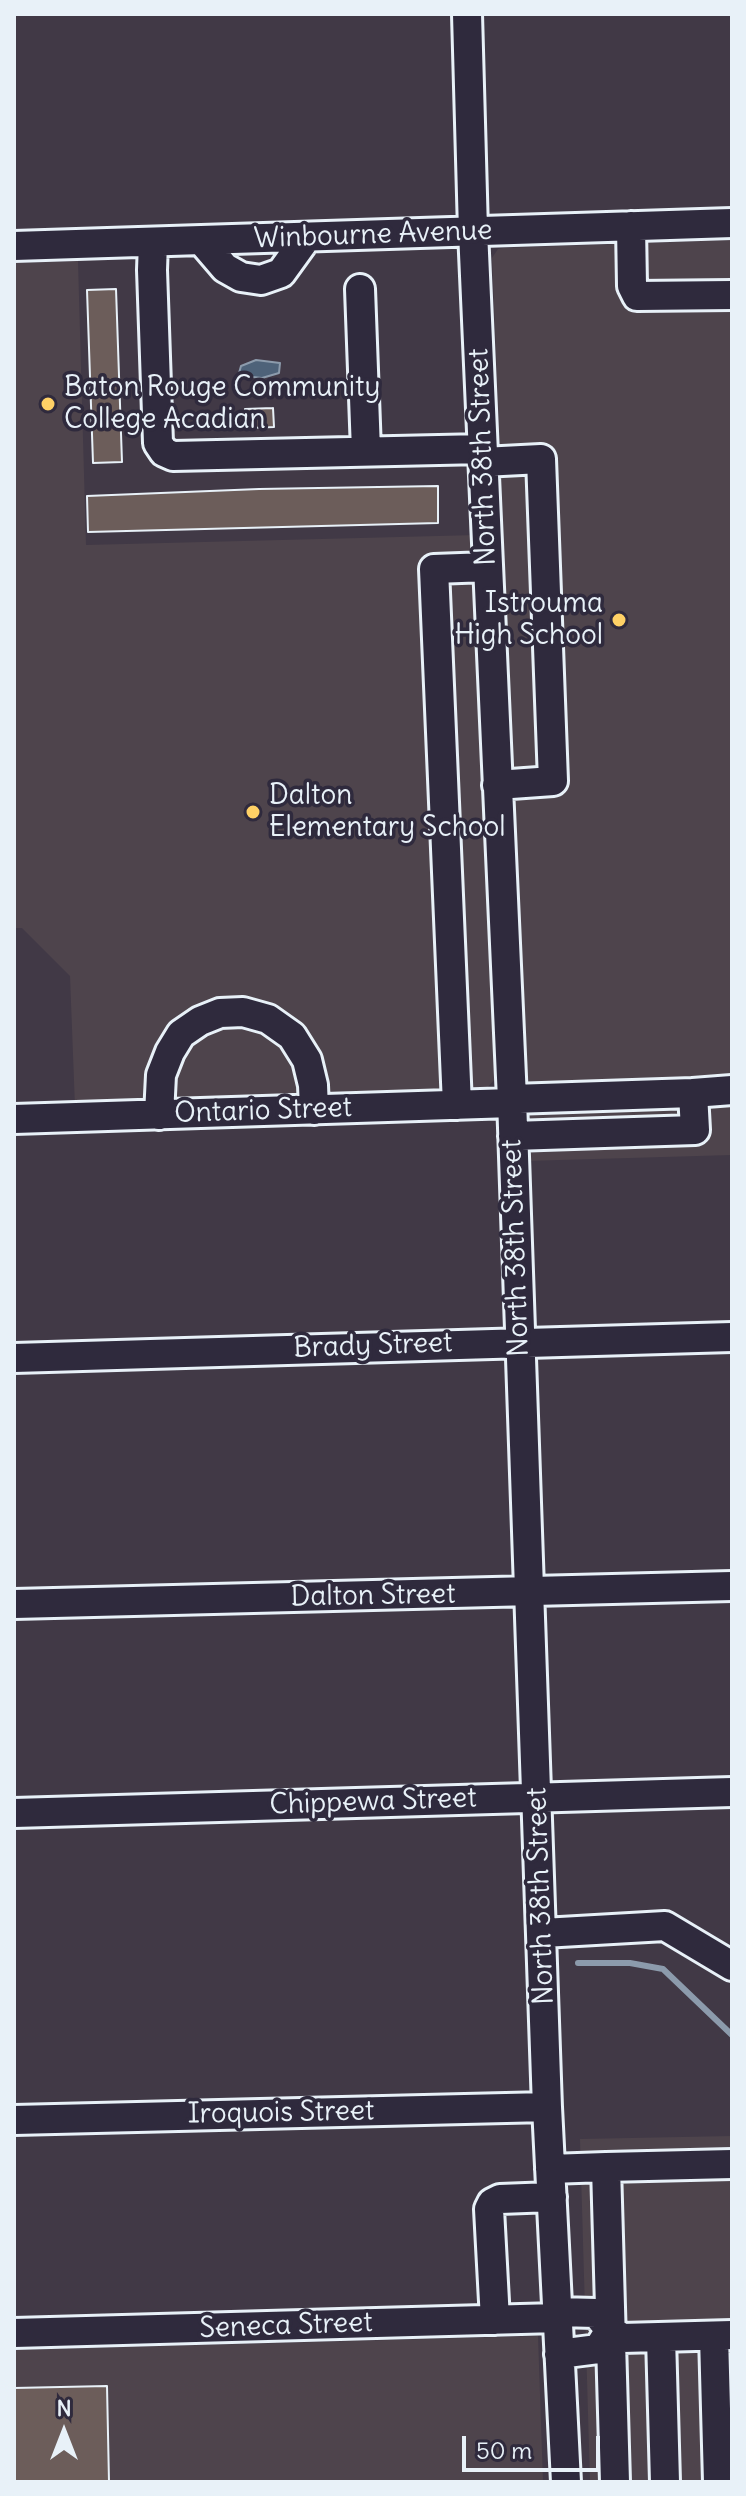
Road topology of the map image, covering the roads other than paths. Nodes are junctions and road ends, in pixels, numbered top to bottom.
1 (467, 14) edge
2 (732, 223) edge
3 (631, 226) junction
4 (473, 231) junction
5 (307, 237) junction
6 (201, 240) junction
7 (153, 242) junction
8 (14, 246) edge
9 (360, 289) dead end
10 (732, 295) edge
11 (366, 451) junction
12 (483, 455) junction
13 (488, 567) junction
14 (497, 785) junction
15 (732, 1090) edge
16 (693, 1093) junction
17 (512, 1101) junction
18 (457, 1105) junction
19 (314, 1110) junction
20 (159, 1115) junction
21 (14, 1119) edge
22 (513, 1136) junction
23 (732, 1337) edge
24 (519, 1342) junction
25 (14, 1358) edge
26 (732, 1586) edge
27 (530, 1592) junction
28 (14, 1604) edge
29 (732, 1792) edge
30 (538, 1797) junction
31 (14, 1813) edge
32 (543, 1933) junction
33 (732, 1966) edge
34 (547, 2107) junction
35 (14, 2120) edge
36 (732, 2164) edge
37 (606, 2167) junction
38 (551, 2183) junction
39 (557, 2315) junction
40 (495, 2320) junction
41 (610, 2330) junction
42 (14, 2333) edge
43 (723, 2335) edge
44 (661, 2337) junction
45 (559, 2354) junction
46 (566, 2482) edge
47 (615, 2482) edge
48 (665, 2482) edge
49 (718, 2482) edge

1 - 4 street, North 38th Street
2 - 3 street, Winbourne Avenue
3 - 4 street, Winbourne Avenue
3 - 10 street
4 - 5 street, Winbourne Avenue
4 - 12 street, North 38th Street
5 - 6 street, Winbourne Avenue
5 - 6 street
6 - 7 street, Winbourne Avenue
7 - 8 street, Winbourne Avenue
7 - 11 street
9 - 11 street
11 - 12 street
12 - 13 street, North 38th Street
12 - 14 street
13 - 14 street, North 38th Street
13 - 18 street
14 - 17 street, North 38th Street
15 - 16 street, Ontario Street
16 - 17 street, Ontario Street
16 - 22 street
17 - 18 street, Ontario Street
17 - 22 street, North 38th Street
18 - 19 street, Ontario Street
19 - 20 street, Ontario Street
19 - 20 street
20 - 21 street, Ontario Street
22 - 24 street, North 38th Street
23 - 24 street, Brady Street
24 - 25 street, Brady Street
24 - 27 street, North 38th Street
26 - 27 street, Dalton Street
27 - 28 street, Dalton Street
27 - 30 street, North 38th Street
29 - 30 street, Chippewa Street
30 - 31 street, Chippewa Street
30 - 32 street, North 38th Street
32 - 33 street
32 - 34 street, North 38th Street
34 - 35 street, Iroquois Street
34 - 38 street, North 38th Street
36 - 37 street
37 - 38 street
37 - 41 street
38 - 39 street, North 38th Street
38 - 40 street
39 - 40 street, Seneca Street
39 - 41 street, Seneca Street
39 - 45 street, North 38th Street
40 - 42 street, Seneca Street
41 - 44 street, Seneca Street
41 - 45 street
41 - 47 street
43 - 44 street, Seneca Street
43 - 49 street
44 - 48 street
45 - 46 street, North 38th Street

